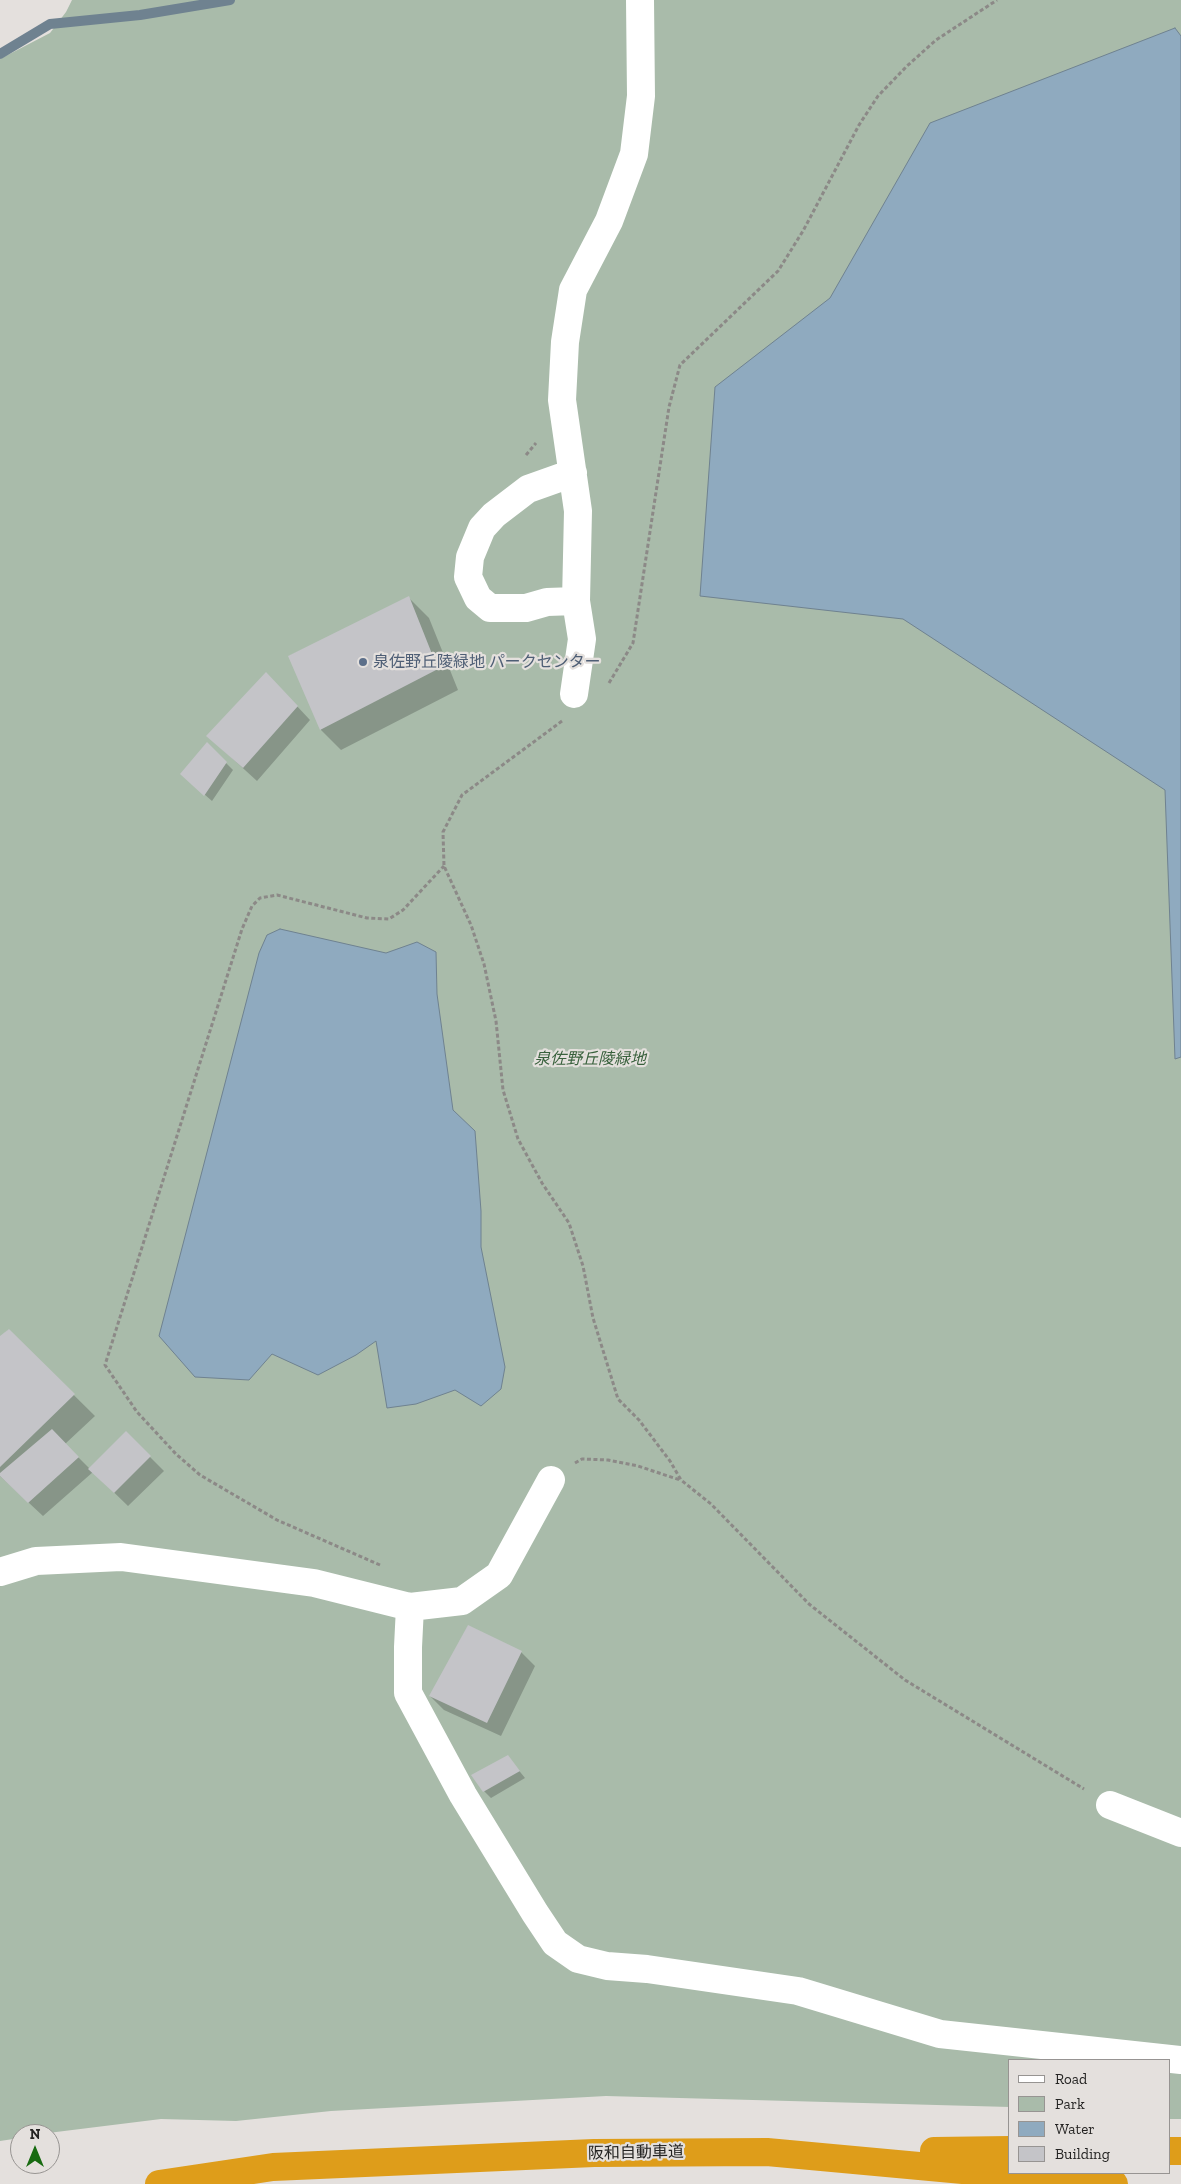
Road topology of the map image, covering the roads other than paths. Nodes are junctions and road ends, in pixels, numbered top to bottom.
1 (640, 0) edge
2 (572, 473) junction
3 (576, 601) junction
4 (574, 694) dead end
5 (551, 1480) road end
6 (0, 1572) edge
7 (410, 1607) junction
8 (1110, 1805) road end
9 (1181, 1833) edge
10 (1181, 2060) edge
11 (1008, 2150) edge
12 (767, 2152) junction
13 (159, 2184) edge
14 (1114, 2184) edge

1 - 2 lane
2 - 3 lane
2 - 3 lane
3 - 4 lane
5 - 7 lane
6 - 7 lane
7 - 10 lane
8 - 9 lane
11 - 12 highway
12 - 13 highway, 阪和自動車道
12 - 14 highway, 阪和自動車道

